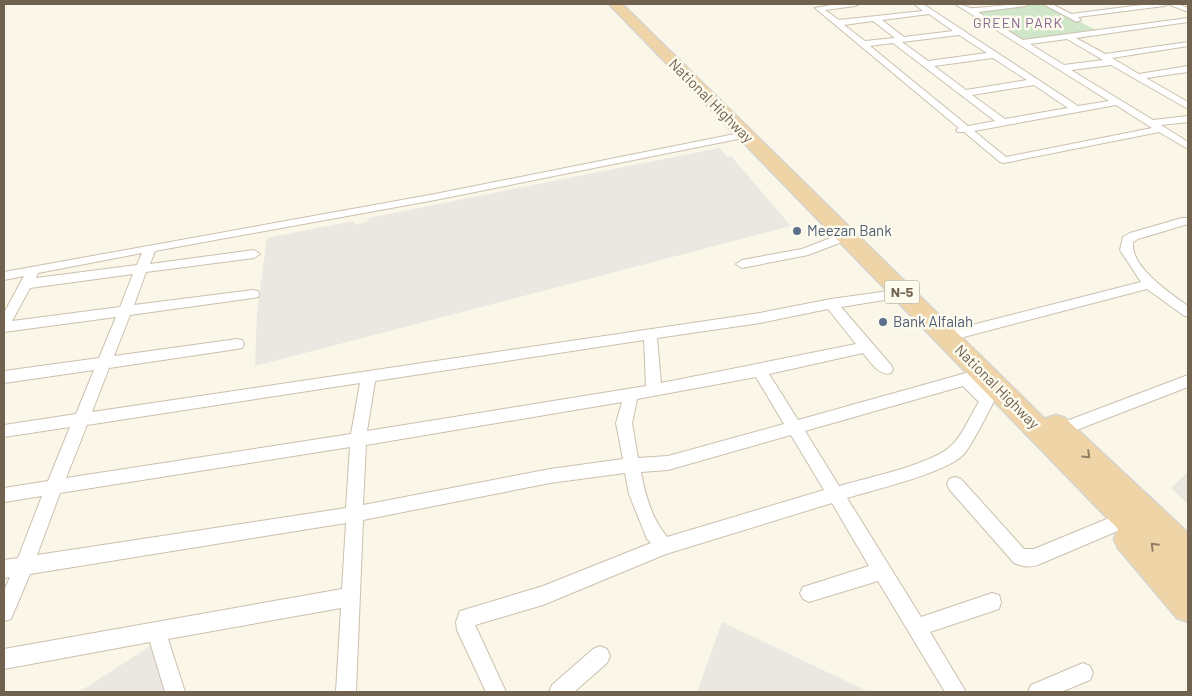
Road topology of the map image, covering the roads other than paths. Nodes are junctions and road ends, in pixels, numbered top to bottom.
1 (614, 4) edge
2 (628, 4) edge
3 (855, 4) edge
4 (918, 4) edge
5 (959, 4) edge
6 (1025, 4) edge
7 (1047, 4) edge
8 (1164, 4) edge
9 (1172, 4) edge
10 (1007, 5) edge
11 (816, 6) edge
12 (1188, 10) edge
13 (970, 11) junction
14 (930, 12) junction
15 (1070, 16) junction
16 (874, 18) junction
17 (1188, 20) edge
18 (837, 23) junction
19 (960, 32) junction
20 (1099, 32) junction
21 (1069, 37) junction
22 (898, 39) junction
23 (1022, 43) junction
24 (863, 44) junction
25 (1188, 44) edge
26 (994, 55) junction
27 (1108, 59) junction
28 (926, 64) junction
29 (1062, 68) junction
30 (1188, 69) edge
31 (1137, 77) junction
32 (1034, 82) junction
33 (965, 93) junction
34 (1188, 95) edge
35 (1174, 98) junction
36 (1118, 102) junction
37 (1188, 106) edge
38 (1076, 109) junction
39 (1188, 119) edge
40 (1002, 122) junction
41 (1151, 123) junction
42 (963, 129) junction
43 (1161, 129) junction
44 (745, 135) junction
45 (1188, 146) edge
46 (1186, 221) dead end
47 (846, 236) junction
48 (150, 248) junction
49 (254, 254) dead end
50 (742, 264) dead end
51 (142, 268) junction
52 (34, 270) junction
53 (4, 276) edge
54 (26, 284) junction
55 (1149, 284) junction
56 (902, 293) junction
57 (254, 294) dead end
58 (831, 304) junction
59 (124, 311) junction
60 (1188, 312) edge
61 (4, 326) edge
62 (960, 333) junction
63 (650, 334) junction
64 (237, 344) dead end
65 (866, 347) junction
66 (103, 363) junction
67 (886, 369) dead end
68 (760, 371) junction
69 (4, 377) edge
70 (976, 377) junction
71 (368, 378) junction
72 (1188, 381) edge
73 (654, 391) junction
74 (631, 395) junction
75 (80, 420) junction
76 (796, 427) junction
77 (1061, 430) junction
78 (4, 431) edge
79 (358, 440) junction
80 (633, 465) junction
81 (1087, 478) junction
82 (955, 484) dead end
83 (54, 487) junction
84 (836, 494) junction
85 (4, 495) edge
86 (354, 514) junction
87 (1114, 524) junction
88 (664, 546) junction
89 (1188, 552) edge
90 (24, 566) junction
91 (4, 569) edge
92 (881, 571) junction
93 (1188, 580) edge
94 (810, 593) dead end
95 (350, 598) junction
96 (992, 602) dead end
97 (1188, 608) edge
98 (4, 612) edge
99 (916, 628) junction
100 (156, 632) junction
101 (600, 656) dead end
102 (4, 659) edge
103 (1083, 673) dead end
104 (176, 692) edge
105 (346, 692) edge
106 (496, 692) edge
107 (559, 692) edge
108 (956, 692) edge
109 (1038, 692) edge

1 - 44 highway, National Highway / N-5
2 - 62 highway, National Highway / N-5
3 - 11 street
4 - 14 street
5 - 13 street
6 - 10 street
7 - 15 street
8 - 15 street
9 - 12 street
10 - 13 street
11 - 18 street
13 - 23 street
14 - 16 street
14 - 19 street
15 - 20 street
16 - 18 street
16 - 22 street
17 - 20 street
18 - 24 street
19 - 22 street
19 - 26 street
20 - 21 street
21 - 23 street
21 - 27 street
22 - 24 street
22 - 28 street
23 - 29 street
24 - 42 street
25 - 27 street
26 - 28 street
26 - 32 street
27 - 29 street
27 - 31 street
28 - 33 street
29 - 36 street
30 - 31 street
31 - 35 street
32 - 33 street
32 - 38 street
33 - 40 street
34 - 35 street
35 - 37 street
36 - 38 street
36 - 41 street
38 - 40 street
39 - 41 street
40 - 42 street
41 - 43 street
42 - 43 street
43 - 45 street
44 - 47 highway, National Highway / N-5
44 - 48 street
46 - 55 street
47 - 50 street
47 - 56 highway, National Highway / N-5
48 - 51 street
48 - 52 street
49 - 51 street
51 - 54 street
51 - 59 street
52 - 53 street
52 - 54 street
54 - 61 street
55 - 60 street
55 - 62 street
56 - 58 street
56 - 70 highway, National Highway / N-5
57 - 59 street
58 - 63 street
58 - 65 street
59 - 61 street
59 - 66 street
62 - 77 highway, National Highway / N-5
63 - 71 street
63 - 73 street
64 - 66 street
65 - 67 street
65 - 68 street
66 - 69 street
66 - 75 street
68 - 73 street
68 - 76 street
70 - 76 street
70 - 81 highway, National Highway / N-5
70 - 84 street
71 - 75 street
71 - 79 street
72 - 77 street
73 - 74 street
74 - 79 street
74 - 80 street
75 - 78 street
75 - 83 street
76 - 80 street
76 - 84 street
77 -> 89 highway, National Highway / N-5
79 - 83 street
79 - 86 street
80 - 86 street
80 - 88 street
81 - 87 highway
93 -> 81 highway, National Highway / N-5
82 - 87 street
83 - 85 street
83 - 90 street
84 - 88 street
84 - 92 street
86 - 90 street
86 - 95 street
87 - 97 highway
88 - 106 street
90 - 91 street
90 - 98 street
92 - 94 street
92 - 99 street
95 - 100 street
95 - 105 street
96 - 99 street
99 - 108 street
100 - 102 street
100 - 104 street
101 - 107 street
103 - 109 street

